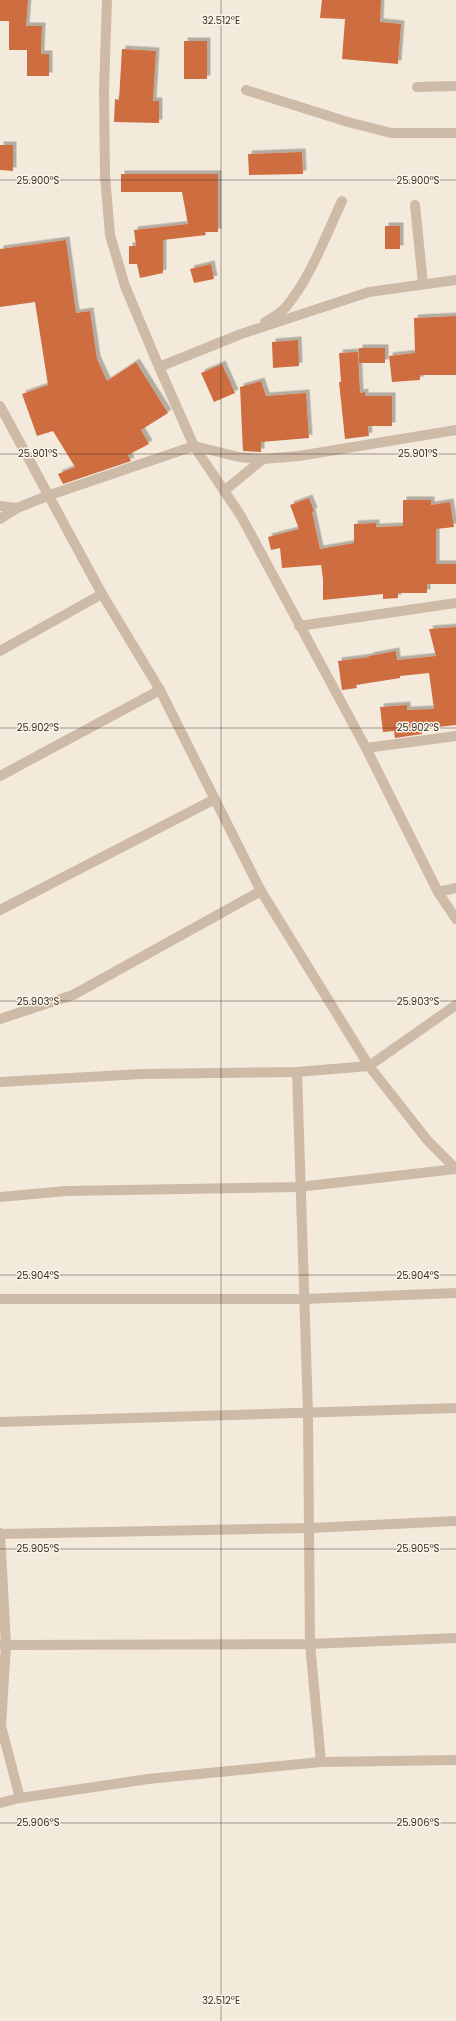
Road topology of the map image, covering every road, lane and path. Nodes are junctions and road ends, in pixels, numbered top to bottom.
1 (107, 0) edge
2 (418, 86) dead end
3 (456, 86) edge
4 (246, 90) dead end
5 (456, 133) edge
6 (342, 201) dead end
7 (415, 205) dead end
8 (456, 280) edge
9 (423, 284) junction
10 (241, 334) junction
11 (158, 367) junction
12 (0, 406) edge
13 (456, 430) edge
14 (194, 446) junction
15 (263, 459) junction
16 (224, 491) junction
17 (50, 495) junction
18 (0, 506) edge
19 (17, 508) junction
20 (0, 519) edge
21 (102, 594) junction
22 (456, 603) edge
23 (299, 626) junction
24 (0, 651) edge
25 (160, 690) junction
26 (456, 736) edge
27 (366, 748) junction
28 (0, 776) edge
29 (215, 798) junction
30 (456, 888) edge
31 (261, 891) junction
32 (438, 892) junction
33 (0, 910) edge
34 (456, 919) edge
35 (456, 1005) edge
36 (0, 1019) edge
37 (369, 1066) junction
38 (297, 1072) junction
39 (0, 1082) edge
40 (456, 1169) edge
41 (299, 1187) junction
42 (0, 1197) edge
43 (456, 1293) edge
44 (0, 1299) edge
45 (304, 1299) junction
46 (456, 1408) edge
47 (308, 1413) junction
48 (0, 1422) edge
49 (456, 1521) edge
50 (310, 1528) junction
51 (0, 1533) edge
52 (456, 1638) edge
53 (310, 1644) junction
54 (3, 1645) edge
55 (456, 1760) edge
56 (321, 1762) junction
57 (20, 1798) junction
58 (0, 1803) edge

1 - 11 street
2 - 3 street
4 - 5 street
6 - 10 street
7 - 9 street
8 - 9 street
9 - 10 street
10 - 11 street
11 - 14 street
12 - 17 street
13 - 15 street
14 - 15 street
14 - 16 street
14 - 17 street
15 - 16 street
16 - 23 street
17 - 19 street
17 - 21 street
18 - 19 street
19 - 20 street
21 - 24 street
21 - 25 street
22 - 23 street
23 - 27 street
25 - 28 street
25 - 29 street
26 - 27 street
27 - 32 street
29 - 31 street
29 - 33 street
30 - 32 street
31 - 36 street
31 - 37 street
32 - 34 street
35 - 37 street
37 - 38 street
37 - 40 street
38 - 39 street
38 - 41 street
40 - 41 street
41 - 42 street
41 - 45 street
43 - 45 street
44 - 45 street
45 - 47 street
46 - 47 street
47 - 48 street
47 - 50 street
49 - 50 street
50 - 51 street
50 - 53 street
51 - 54 street
52 - 53 street
53 - 54 street
53 - 56 street
54 - 57 street
55 - 56 street
56 - 57 street
57 - 58 street

